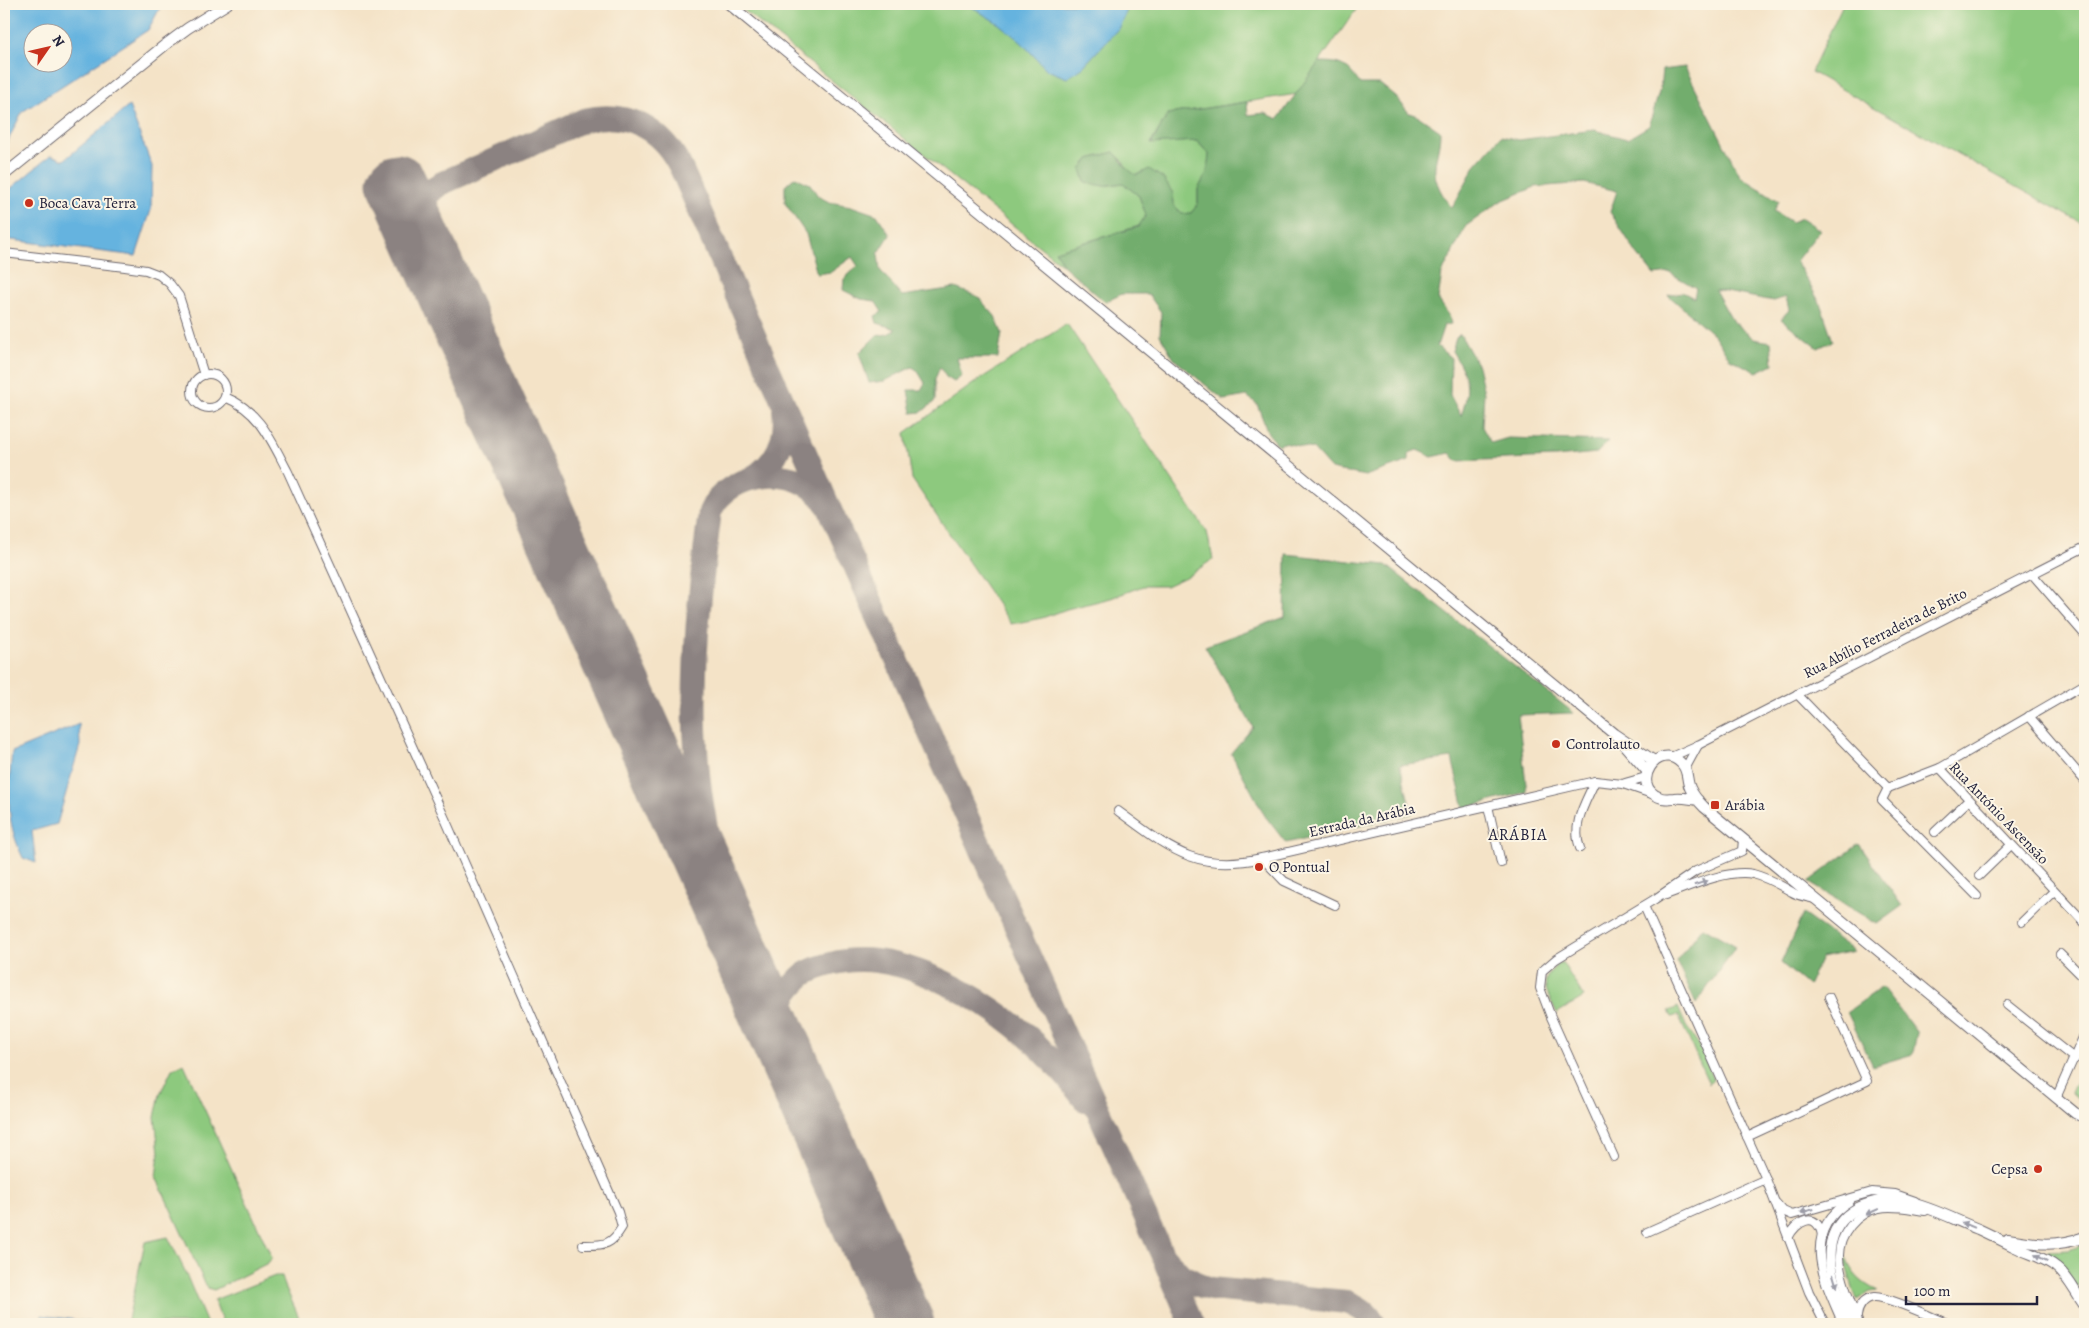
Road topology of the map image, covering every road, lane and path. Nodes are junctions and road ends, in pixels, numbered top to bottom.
1 (226, 4) edge
2 (729, 4) edge
3 (4, 175) edge
4 (4, 253) edge
5 (204, 375) junction
6 (225, 397) junction
7 (2085, 547) edge
8 (2032, 574) junction
9 (2085, 635) edge
10 (2085, 684) edge
11 (1797, 694) junction
12 (2029, 716) junction
13 (1614, 734) junction
14 (1698, 745) junction
15 (1671, 757) junction
16 (1654, 761) junction
17 (1940, 768) junction
18 (1686, 773) junction
19 (1646, 774) junction
20 (1595, 781) junction
21 (2085, 781) edge
22 (1623, 784) junction
23 (1888, 788) junction
24 (1652, 794) junction
25 (1674, 798) junction
26 (1698, 800) junction
27 (1970, 800) junction
28 (1488, 806) junction
29 (1118, 811) dead end
30 (1935, 832) dead end
31 (1743, 838) junction
32 (2011, 845) junction
33 (1580, 848) dead end
34 (1262, 858) junction
35 (1501, 863) dead end
36 (1979, 876) dead end
37 (2054, 891) junction
38 (1977, 896) dead end
39 (1655, 899) junction
40 (1816, 900) junction
41 (1335, 905) dead end
42 (1644, 906) junction
43 (2022, 922) dead end
44 (2085, 923) edge
45 (2060, 954) dead end
46 (2085, 979) edge
47 (1829, 997) dead end
48 (2006, 1004) dead end
49 (2085, 1033) edge
50 (2075, 1059) junction
51 (2056, 1098) junction
52 (2085, 1118) edge
53 (1747, 1137) junction
54 (1614, 1156) dead end
55 (1766, 1179) junction
56 (1858, 1196) junction
57 (1776, 1203) junction
58 (1937, 1212) junction
59 (1647, 1232) dead end
60 (1822, 1235) junction
61 (1788, 1238) junction
62 (1999, 1238) junction
63 (2085, 1238) edge
64 (583, 1245) dead end
65 (2085, 1306) edge
66 (1856, 1323) edge
67 (1825, 1324) edge
68 (1843, 1324) edge
69 (1949, 1324) edge

1 - 3 street
2 - 13 street
4 - 5 street
5 - 6 street
5 - 6 street
6 - 64 street
7 - 8 street, Rua Abílio Ferradeira de Brito
8 - 9 street
8 - 11 street, Rua Abílio Ferradeira de Brito
10 - 12 street
11 - 14 street, Rua Abílio Ferradeira de Brito
11 - 23 street
12 - 17 street
12 - 21 street
13 - 16 street
13 - 19 street
14 - 15 street, Rua Abílio Ferradeira de Brito
14 - 18 street
15 - 16 street
15 - 18 street
16 - 19 street
17 - 23 street, Rua António Ascensão
17 - 27 street, Rua António Ascensão
18 - 25 street
18 - 26 street
19 - 22 street
19 - 24 street
20 - 22 street, Estrada da Arábia
20 - 28 street, Estrada da Arábia
20 - 33 street
22 - 24 street
23 - 38 street
24 - 25 street
25 - 26 street
26 - 31 street
27 - 30 street
27 - 32 street, Rua António Ascensão
28 - 34 street, Estrada da Arábia
28 - 35 street
29 - 34 street, Estrada da Arábia
31 - 39 street
31 - 40 street
32 - 36 street
32 - 37 street, Rua António Ascensão
34 - 41 street
37 - 43 street
37 - 44 street, Rua António Ascensão
39 -> 40 street
39 - 42 street
40 - 51 street
42 - 53 street
42 - 54 street
45 - 46 street
47 - 53 street
48 - 50 street
49 - 50 street
50 - 51 street
51 - 52 street
53 - 55 street
55 - 57 street
55 - 59 street
56 -> 57 street
56 - 58 street
56 - 60 street
57 - 61 street
62 -> 58 street
58 -> 66 street
60 - 61 street
60 - 68 street
61 - 67 street
62 - 63 street
65 -> 62 street
66 - 69 street

